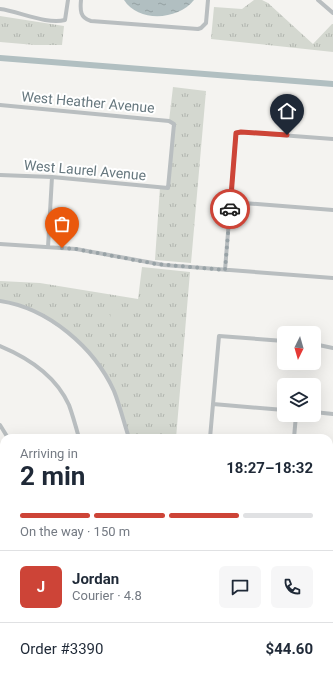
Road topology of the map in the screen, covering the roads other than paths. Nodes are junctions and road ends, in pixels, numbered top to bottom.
1 (68, 0) edge
2 (81, 0) edge
3 (208, 0) edge
4 (318, 0) edge
5 (0, 9) edge
6 (333, 13) edge
7 (0, 105) edge
8 (333, 139) edge
9 (0, 175) edge
10 (52, 177) junction
11 (168, 188) joint
12 (230, 202) junction
13 (333, 210) edge
14 (0, 244) edge
15 (48, 247) junction
16 (225, 270) junction
17 (333, 278) edge
18 (0, 300) edge
19 (277, 340) edge
20 (321, 345) edge
21 (0, 346) edge
22 (333, 348) edge
23 (213, 404) junction
24 (277, 409) edge
25 (321, 413) edge
26 (333, 414) edge
27 (295, 422) edge
28 (0, 425) edge
29 (6, 434) edge
30 (78, 434) edge
31 (128, 434) edge
32 (210, 434) edge
33 (294, 434) edge

1 - 5 street
2 - 3 street
4 - 6 street
7 - 11 street, West Heather Avenue
8 - 12 street
9 - 10 street, West Laurel Avenue
10 - 11 street, West Laurel Avenue
10 - 15 street
12 - 13 street
12 - 16 street
14 - 15 street
15 - 16 street
16 - 17 street
18 - 31 street
19 - 23 street
20 - 22 street
21 - 30 street
23 - 24 street
23 - 32 street
25 - 26 street
27 - 33 street
28 - 29 street

